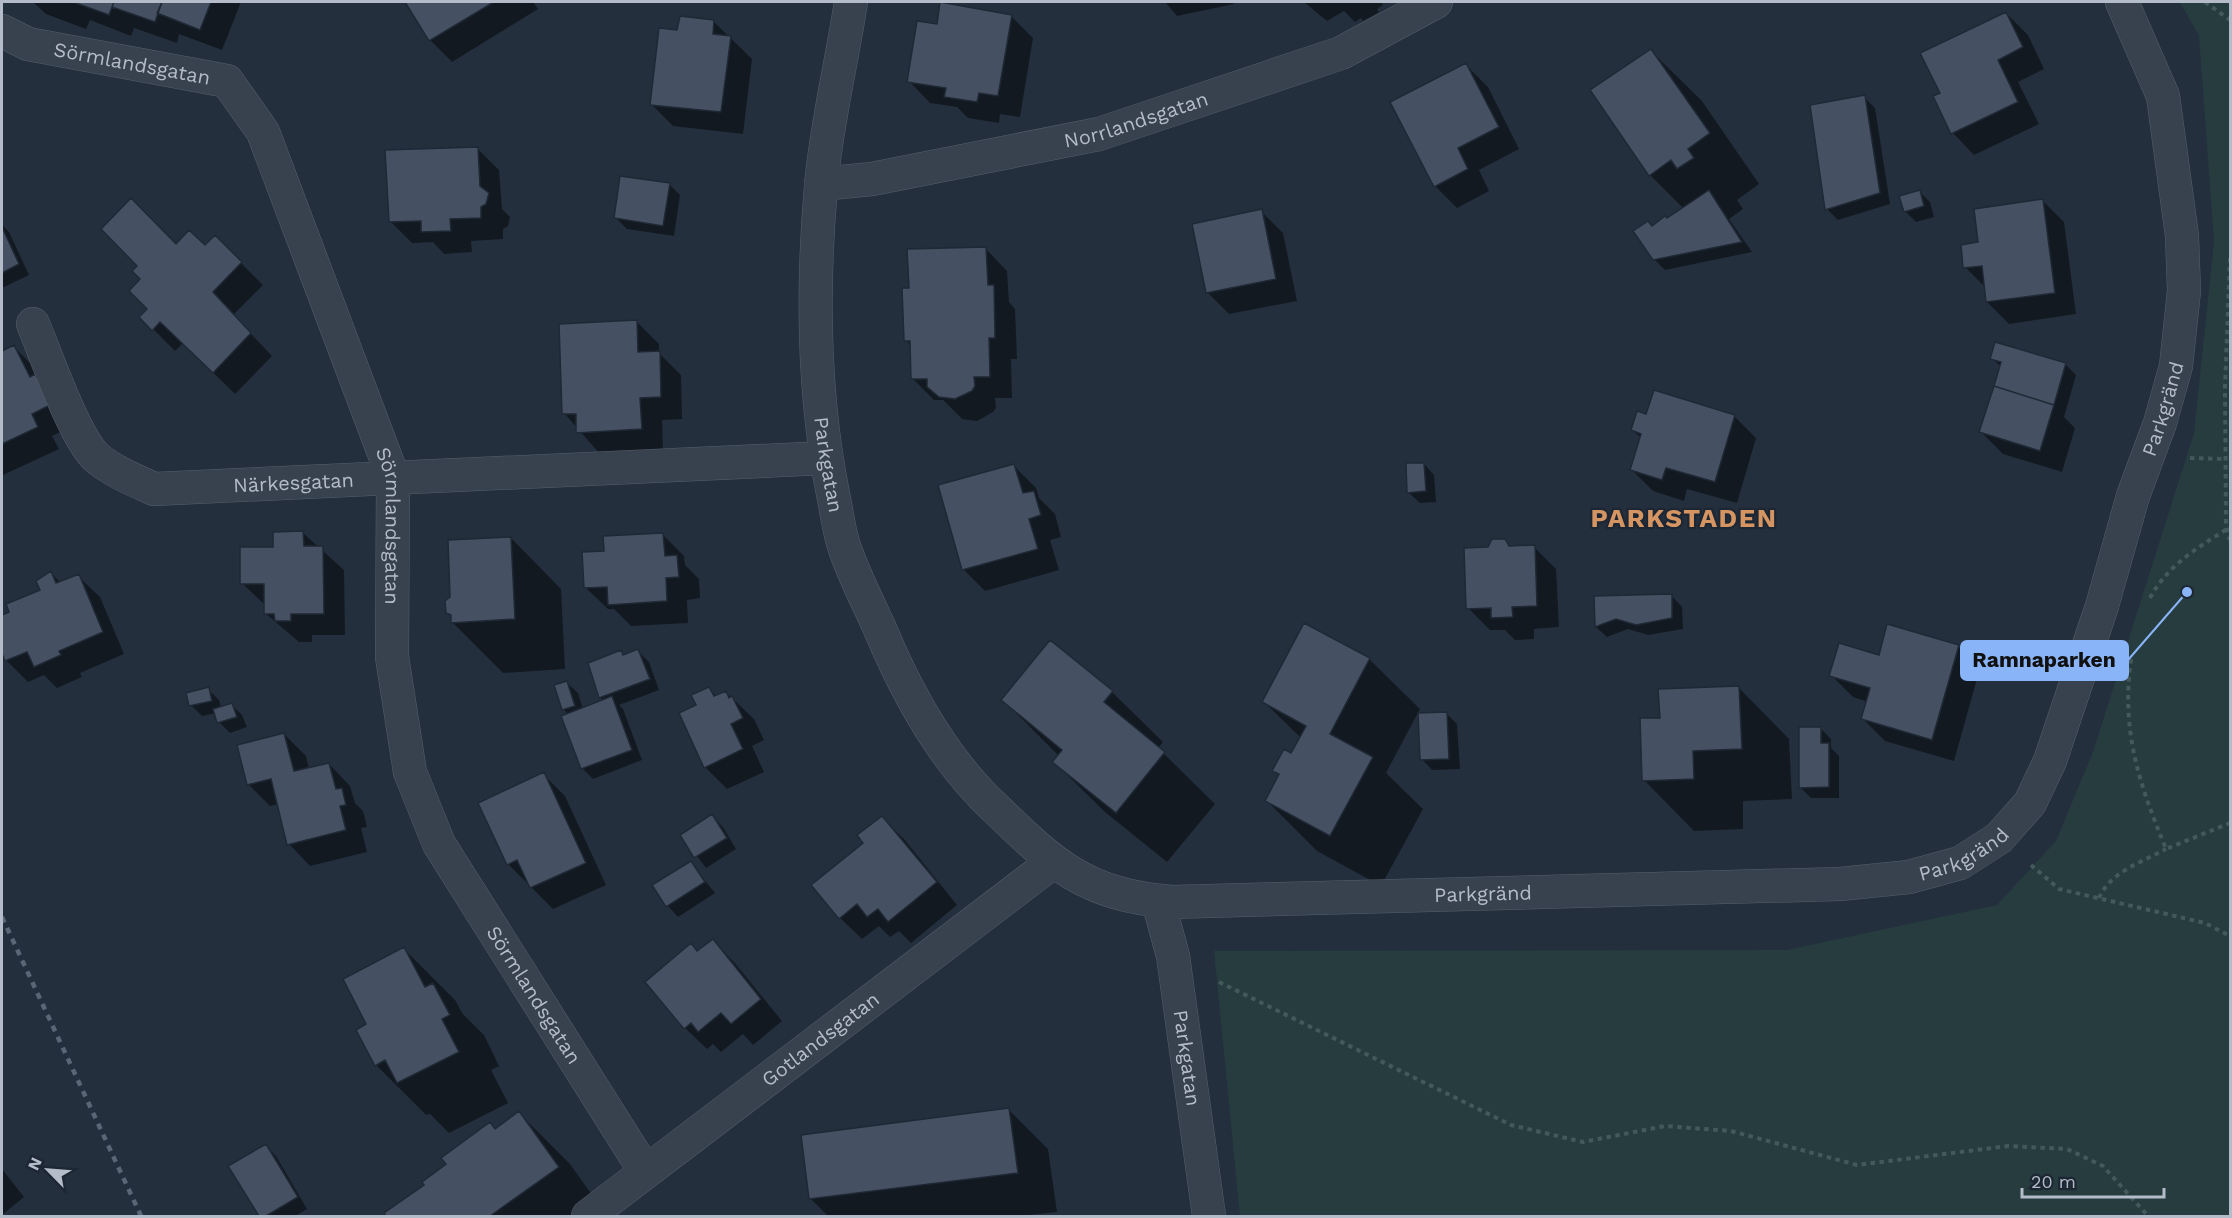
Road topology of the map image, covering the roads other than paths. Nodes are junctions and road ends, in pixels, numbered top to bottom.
1 (851, 2) edge
2 (1436, 2) edge
3 (2121, 2) edge
4 (2, 31) edge
5 (821, 184) junction
6 (33, 324) dead end
7 (826, 458) junction
8 (393, 477) junction
9 (1053, 862) junction
10 (1158, 901) junction
11 (645, 1171) junction
12 (588, 1216) edge
13 (1209, 1216) edge

1 - 5 street, Parkgatan
2 - 5 street, Norrlandsgatan
3 - 10 street, Parkgränd
4 - 8 street, Sörmlandsgatan
5 - 7 street, Parkgatan
6 - 8 street, Närkesgatan
7 - 8 street, Närkesgatan
7 - 9 street, Parkgatan
8 - 11 street, Sörmlandsgatan
9 - 10 street, Parkgränd
9 - 11 street, Gotlandsgatan
10 - 13 street, Parkgatan
11 - 12 street, Gotlandsgatan

